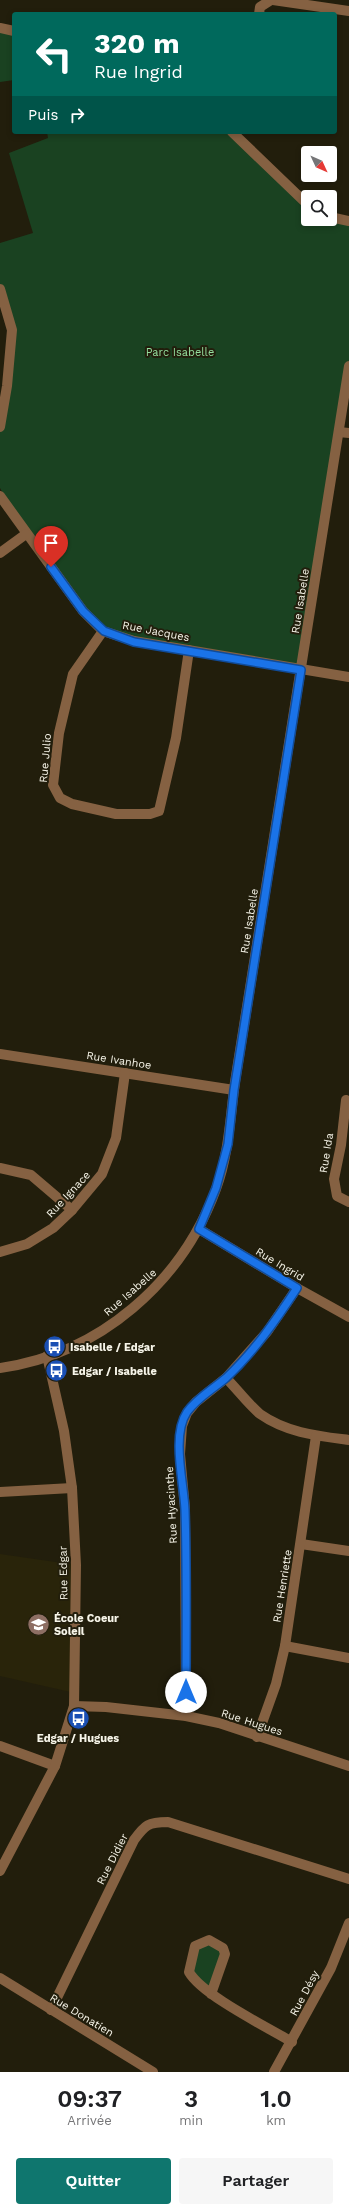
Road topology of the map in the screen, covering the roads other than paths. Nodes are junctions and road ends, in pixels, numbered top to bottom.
1 (272, 0) edge
2 (349, 11) edge
3 (259, 12) edge
4 (0, 28) edge
5 (12, 31) edge
6 (234, 134) edge
7 (301, 198) edge
8 (337, 218) edge
9 (349, 221) edge
10 (0, 289) edge
11 (349, 366) edge
12 (1, 421) edge
13 (339, 432) junction
14 (349, 433) edge
15 (0, 496) edge
16 (26, 534) junction
17 (0, 553) edge
18 (104, 631) junction
19 (189, 650) junction
20 (301, 670) junction
21 (349, 677) edge
22 (0, 1054) edge
23 (125, 1073) junction
24 (234, 1090) junction
25 (346, 1100) dead end
26 (0, 1168) edge
27 (349, 1202) edge
28 (72, 1210) junction
29 (199, 1229) junction
30 (0, 1252) edge
31 (297, 1288) junction
32 (349, 1317) edge
33 (47, 1356) junction
34 (0, 1368) edge
35 (226, 1378) junction
36 (316, 1436) junction
37 (349, 1440) edge
38 (72, 1488) junction
39 (0, 1492) edge
40 (300, 1544) junction
41 (349, 1551) edge
42 (285, 1646) junction
43 (349, 1658) edge
44 (74, 1706) junction
45 (186, 1716) junction
46 (257, 1737) junction
47 (0, 1746) edge
48 (55, 1766) junction
49 (349, 1766) edge
50 (0, 1871) edge
51 (349, 1879) edge
52 (349, 1923) edge
53 (0, 1978) edge
54 (211, 1994) junction
55 (51, 2010) junction
56 (292, 2042) junction
57 (153, 2072) edge
58 (274, 2072) edge

1 - 2 street
1 - 3 street
4 - 5 street
6 - 7 street
8 - 9 street
10 - 12 street
11 - 13 street, Rue Isabelle
13 - 14 street
13 - 20 street, Rue Isabelle
15 - 16 street, Rue Jacques
16 - 17 street
16 - 18 street, Rue Jacques
18 - 19 street, Rue Jacques
18 - 19 street, Rue Julio
19 - 20 street, Rue Jacques
20 - 21 street, Rue Jacques
20 - 24 street, Rue Isabelle
22 - 23 street, Rue Ivanhoe
23 - 24 street, Rue Ivanhoe
23 - 28 street, Rue Ignace
24 - 29 street, Rue Isabelle
25 - 27 street, Rue Ida
26 - 28 street
28 - 30 street, Rue Ignace
29 - 31 street, Rue Ingrid
29 - 33 street, Rue Isabelle
31 - 32 street, Rue Ingrid
31 - 35 street, Rue Hyacinthe
33 - 34 street, Rue Isabelle
33 - 38 street, Rue Edgar
35 - 36 street
35 - 45 street, Rue Hyacinthe
36 - 37 street
36 - 40 street, Rue Henriette
38 - 39 street
38 - 44 street, Rue Edgar
40 - 41 street
40 - 42 street, Rue Henriette
42 - 43 street
42 - 46 street, Rue Henriette
44 - 45 street, Rue Hugues
44 - 48 street, Rue Edgar
45 - 46 street, Rue Hugues
46 - 49 street, Rue Hugues
47 - 48 street
48 - 50 street, Rue Edgar
51 - 55 street, Rue Didier
52 - 56 street, Rue Désy
53 - 55 street, Rue Donatien
54 - 54 street
54 - 56 street
55 - 57 street, Rue Donatien
56 - 58 street, Rue Désy

